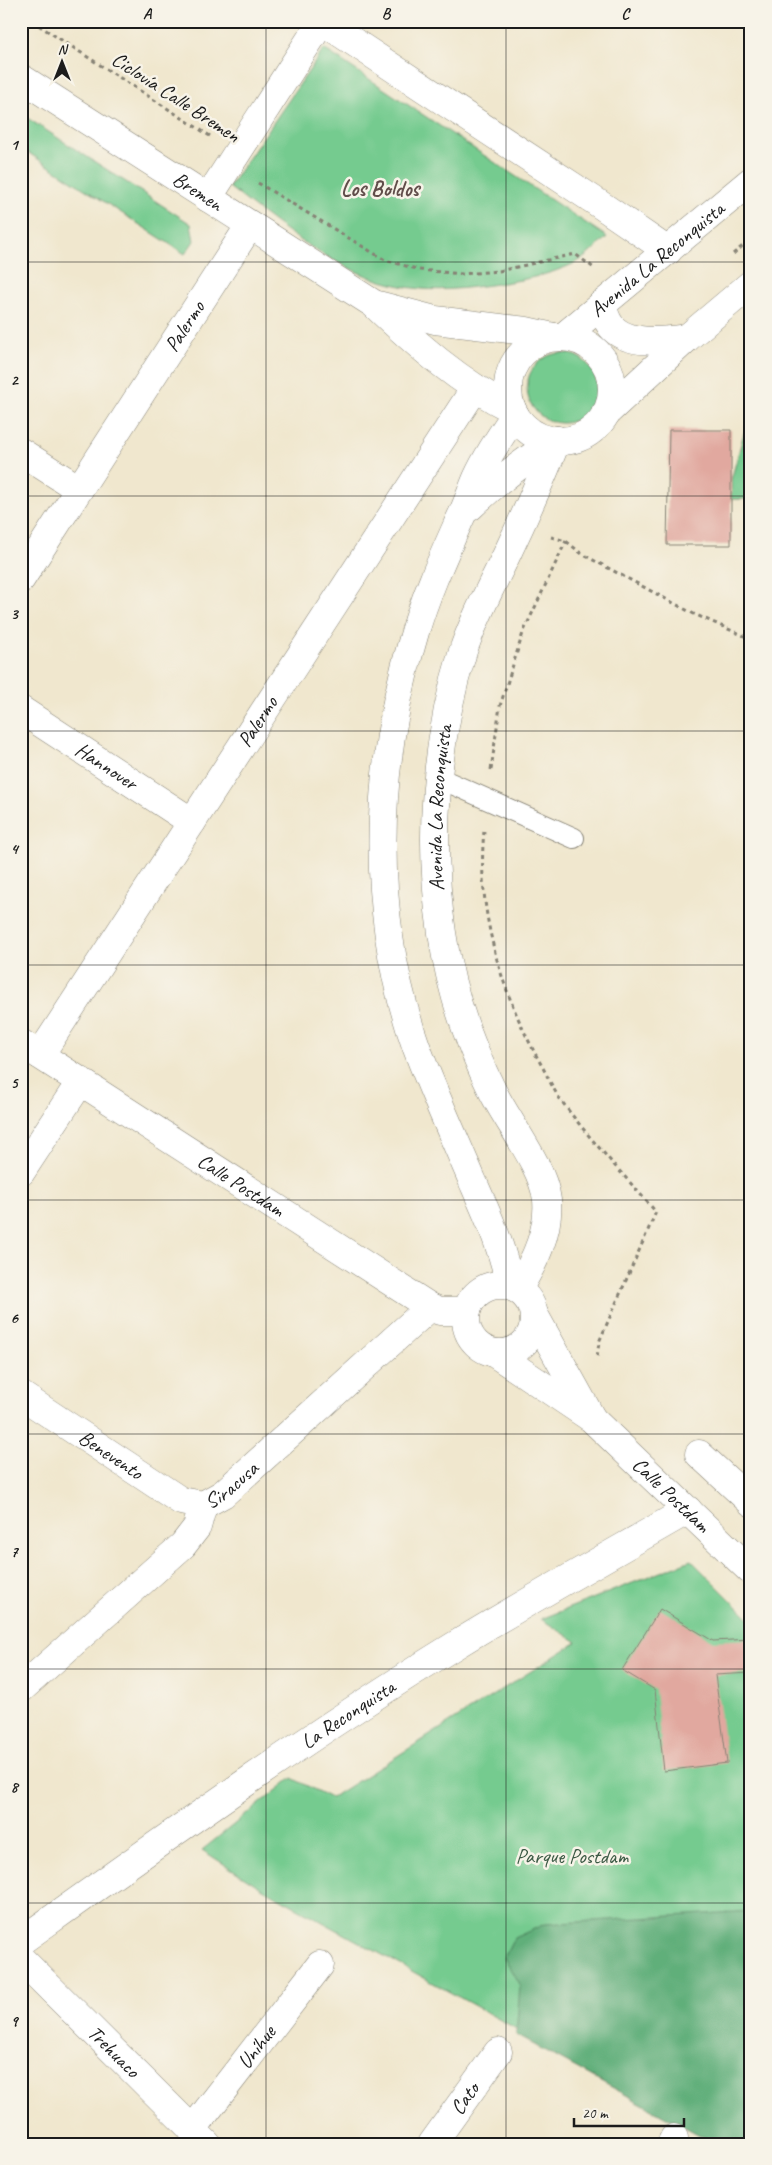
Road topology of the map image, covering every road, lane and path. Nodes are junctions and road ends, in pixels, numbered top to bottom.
1 (32, 21) edge
2 (322, 21) edge
3 (21, 78) edge
4 (237, 153) junction
5 (751, 181) edge
6 (208, 198) junction
7 (250, 225) junction
8 (668, 251) junction
9 (575, 254) dead end
10 (751, 284) edge
11 (374, 304) junction
12 (602, 304) junction
13 (558, 337) junction
14 (687, 338) junction
15 (475, 388) junction
16 (513, 412) junction
17 (606, 414) junction
18 (557, 440) junction
19 (21, 452) edge
20 (79, 489) junction
21 (463, 513) junction
22 (519, 528) junction
23 (566, 541) junction
24 (21, 579) edge
25 (751, 638) edge
26 (21, 710) edge
27 (439, 778) junction
28 (487, 799) junction
29 (192, 822) junction
30 (574, 838) dead end
31 (31, 1049) edge
32 (81, 1082) junction
33 (21, 1172) edge
34 (514, 1287) junction
35 (430, 1306) junction
36 (467, 1311) junction
37 (535, 1316) junction
38 (494, 1353) junction
39 (597, 1361) dead end
40 (21, 1395) edge
41 (591, 1418) junction
42 (699, 1454) dead end
43 (751, 1502) edge
44 (203, 1505) junction
45 (688, 1510) junction
46 (751, 1571) edge
47 (21, 1689) edge
48 (21, 1941) edge
49 (21, 1958) edge
50 (320, 1964) dead end
51 (498, 2052) dead end
52 (200, 2137) edge
53 (432, 2144) edge

1 - 4 path, Ciclovía Calle Bremen
2 - 4 street
2 - 8 street
3 - 6 street, Bremen
4 - 6 street
4 - 9 path, Ciclovía Calle Bremen
5 - 8 street, Avenida La Reconquista
6 - 7 street, Bremen
7 - 11 street, Bremen
7 - 20 street, Palermo
8 - 12 street, Avenida La Reconquista
10 - 14 street
11 - 13 street, Bremen
11 - 15 street, Bremen
12 - 13 street, Avenida La Reconquista
12 - 14 street
13 - 16 street
13 - 17 street
14 - 17 street
15 - 16 street, Bremen
15 - 29 street, Palermo
16 - 18 street
16 - 21 street
17 - 18 street
18 - 21 street
18 - 22 street, Avenida La Reconquista
19 - 20 street
20 - 24 street, Palermo
21 - 34 street
22 - 23 path
22 - 27 street, Avenida La Reconquista
23 - 25 path
23 - 28 path
26 - 29 street, Hannover
27 - 28 lane
27 - 34 street, Avenida La Reconquista
28 - 30 lane
28 - 39 path
29 - 31 street, Palermo
31 - 32 street, Calle Postdam
32 - 33 street
32 - 35 street, Calle Postdam
34 - 36 street
34 - 37 street
35 - 36 street, Calle Postdam
35 - 44 street, Siracusa
36 - 38 street
37 - 38 street
37 - 41 street, Calle Postdam
38 - 41 street, Calle Postdam
40 - 44 street, Benevento
41 - 45 street, Calle Postdam
42 - 43 street
44 - 47 street, Siracusa
45 - 46 street, Calle Postdam
45 - 48 street, La Reconquista
49 - 52 street, Trehuaco
50 - 52 street, Uníhue
51 - 53 street, Cato

